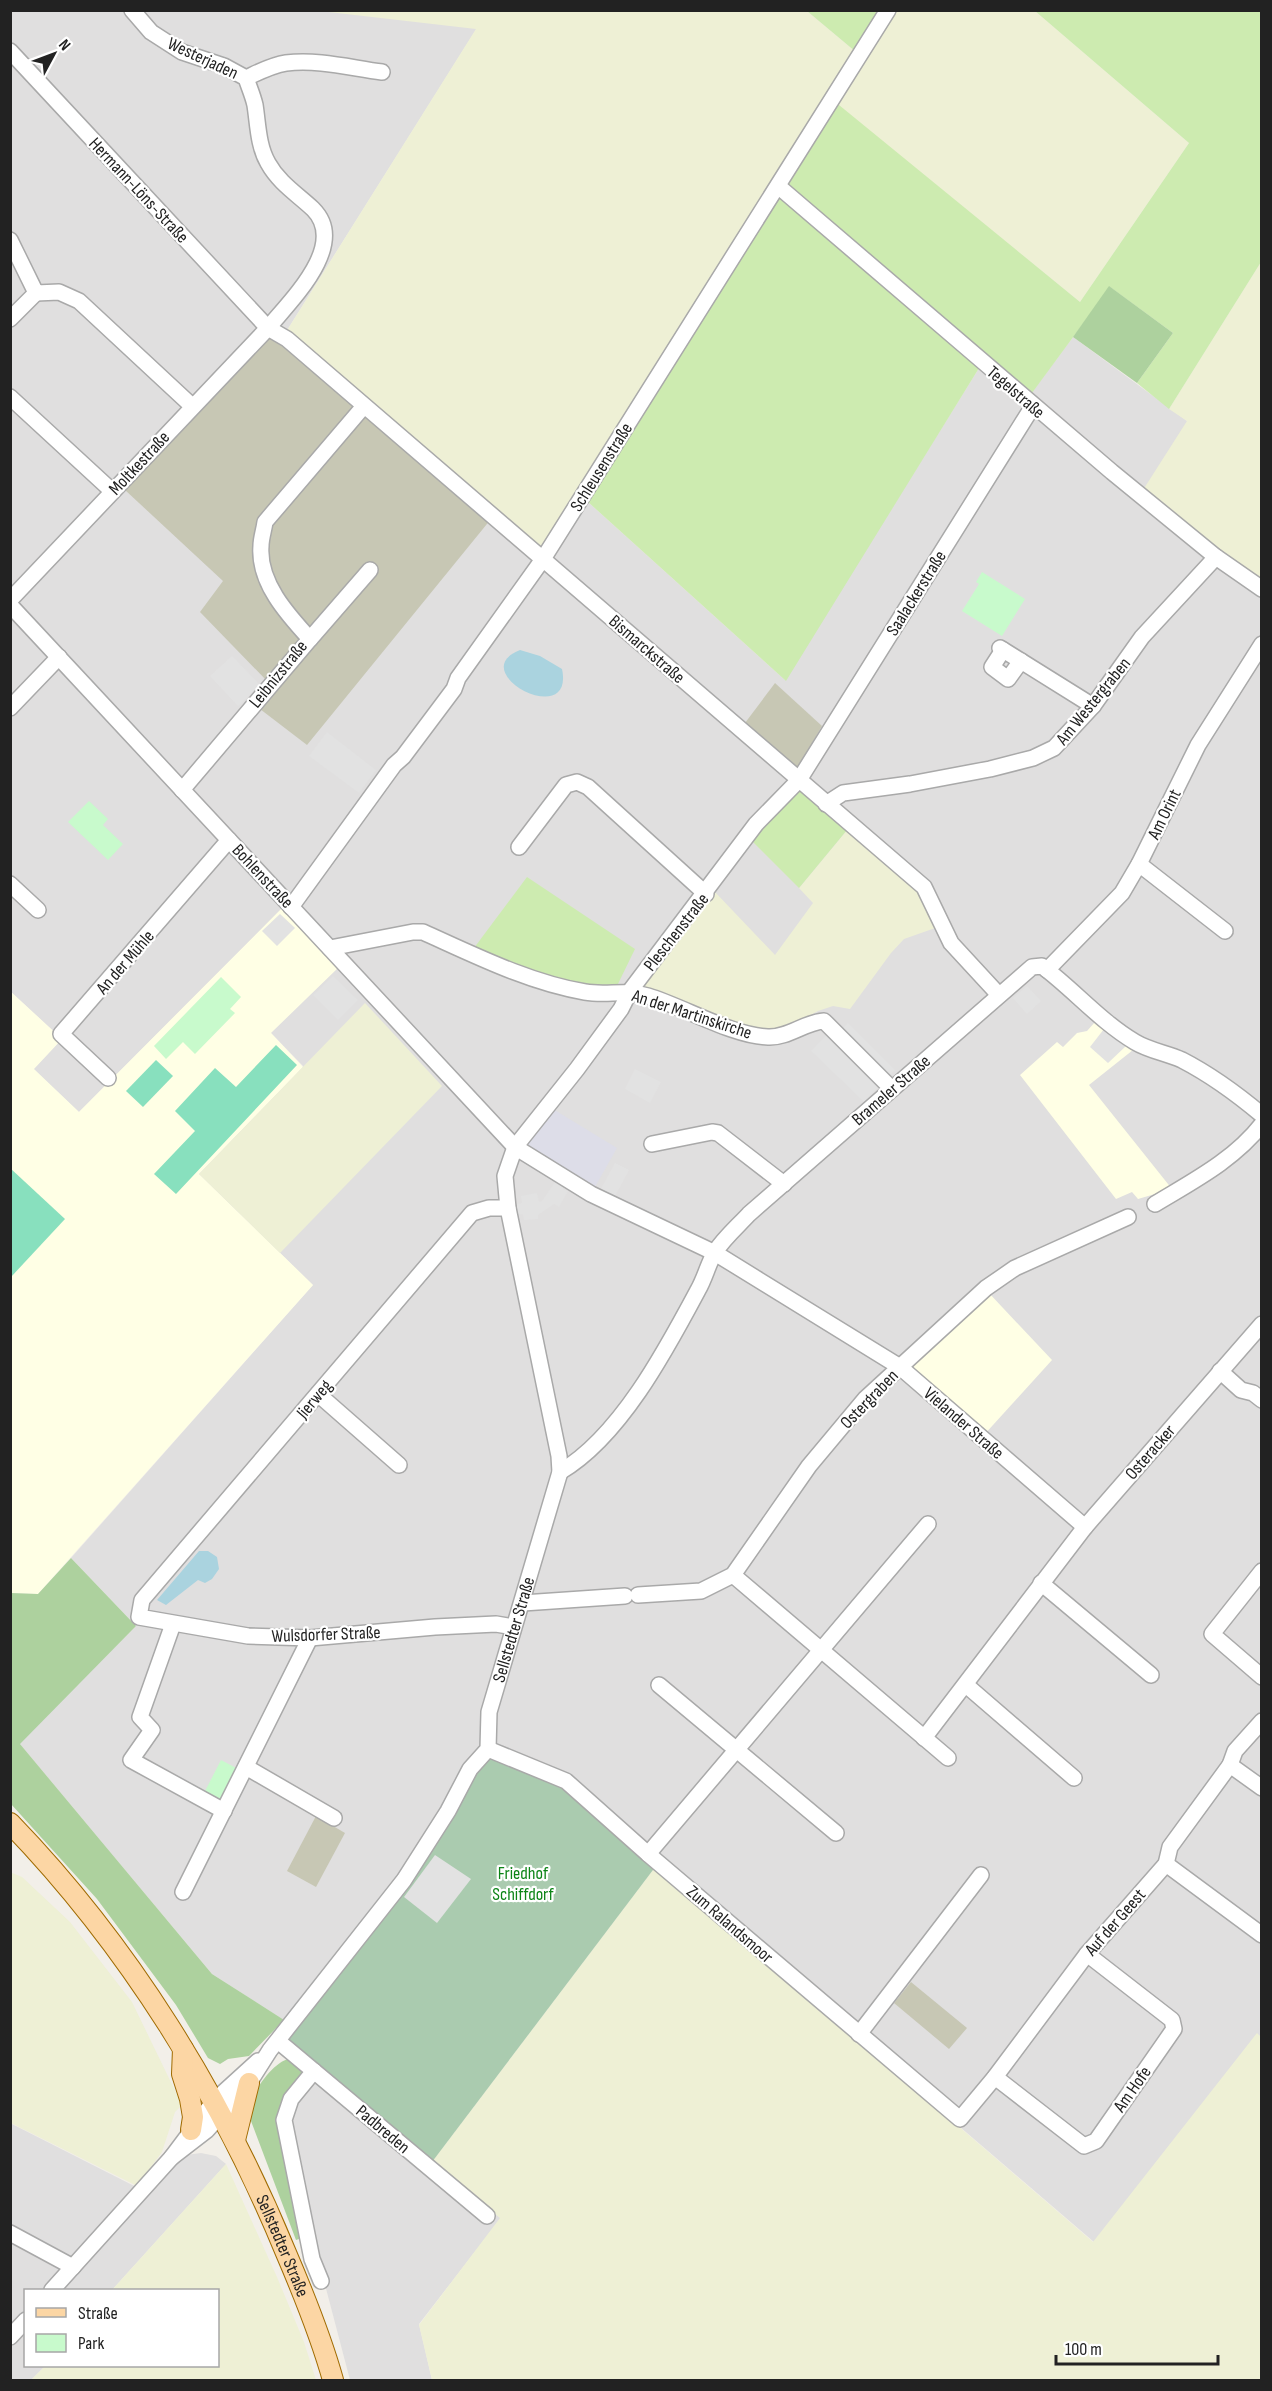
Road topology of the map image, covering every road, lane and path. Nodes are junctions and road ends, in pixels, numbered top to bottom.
1 (132, 10) edge
2 (888, 10) edge
3 (10, 51) edge
4 (382, 72) dead end
5 (246, 78) junction
6 (778, 186) junction
7 (10, 240) edge
8 (36, 293) junction
9 (10, 319) edge
10 (268, 328) junction
11 (10, 397) edge
12 (192, 406) junction
13 (364, 406) junction
14 (1033, 406) junction
15 (112, 491) junction
16 (1216, 557) junction
17 (543, 559) junction
18 (370, 570) dead end
19 (1262, 589) edge
20 (10, 600) edge
21 (10, 605) edge
22 (310, 639) junction
23 (1262, 644) edge
24 (59, 657) junction
25 (1021, 661) junction
26 (1094, 706) junction
27 (10, 708) edge
28 (799, 780) junction
29 (182, 790) junction
30 (826, 804) junction
31 (229, 840) junction
32 (519, 847) dead end
33 (1139, 864) junction
34 (10, 884) edge
35 (706, 894) junction
36 (291, 907) junction
37 (38, 910) dead end
38 (1225, 931) dead end
39 (330, 948) junction
40 (1047, 970) junction
41 (630, 991) junction
42 (999, 995) junction
43 (108, 1078) dead end
44 (892, 1089) junction
45 (1262, 1115) edge
46 (1262, 1124) edge
47 (652, 1144) dead end
48 (516, 1147) junction
49 (784, 1184) junction
50 (1155, 1204) dead end
51 (508, 1208) junction
52 (1128, 1217) dead end
53 (715, 1253) junction
54 (1262, 1324) edge
55 (900, 1367) junction
56 (1220, 1371) junction
57 (318, 1394) junction
58 (1262, 1400) edge
59 (399, 1465) dead end
60 (560, 1472) junction
61 (928, 1524) dead end
62 (1085, 1527) junction
63 (1262, 1571) edge
64 (733, 1575) junction
65 (1041, 1583) junction
66 (523, 1603) junction
67 (139, 1617) joint
68 (173, 1624) junction
69 (513, 1627) junction
70 (310, 1638) junction
71 (822, 1650) junction
72 (1151, 1675) dead end
73 (1262, 1677) edge
74 (659, 1685) dead end
75 (966, 1685) junction
76 (1262, 1720) edge
77 (924, 1738) junction
78 (488, 1749) junction
79 (738, 1750) junction
80 (948, 1758) dead end
81 (1230, 1765) junction
82 (246, 1767) junction
83 (1074, 1778) dead end
84 (1262, 1788) edge
85 (224, 1811) junction
86 (334, 1818) dead end
87 (10, 1823) edge
88 (836, 1833) dead end
89 (648, 1854) junction
90 (1166, 1864) junction
91 (981, 1875) dead end
92 (183, 1892) dead end
93 (1262, 1935) edge
94 (1087, 1954) junction
95 (859, 2034) junction
96 (274, 2046) junction
97 (183, 2049) junction
98 (314, 2071) junction
99 (995, 2076) junction
100 (249, 2083) junction
101 (218, 2108) junction
102 (960, 2120) joint
103 (191, 2130) junction
104 (236, 2140) junction
105 (172, 2157) junction
106 (487, 2216) dead end
107 (10, 2233) edge
108 (74, 2267) junction
109 (321, 2281) dead end
110 (53, 2289) edge
111 (24, 2322) edge
112 (10, 2337) edge
113 (333, 2380) edge

1 - 5 street, Westerjaden
2 - 6 street, Schleusenstraße
3 - 10 street, Hermann-Löns-Straße
4 - 5 street
5 - 10 street, Westerjaden
6 - 14 street, Tegelstraße
6 - 17 street, Schleusenstraße
7 - 8 street
8 - 9 street
8 - 12 street
10 - 12 street, Moltkestraße
10 - 13 street, Bismarckstraße
11 - 15 street
12 - 15 street, Moltkestraße
13 - 17 street, Bismarckstraße
13 - 22 street, Leibnizstraße
14 - 16 street, Tegelstraße
14 - 28 street, Saalackerstraße
15 - 20 street, Moltkestraße
16 - 19 street, Tegelstraße
16 - 26 street, Am Westergraben
17 - 28 street, Bismarckstraße
17 - 36 street, Schleusenstraße
18 - 22 street
21 - 24 street, Bohlenstraße
22 - 29 street, Leibnizstraße
23 - 33 street, Am Orint
24 - 27 street
24 - 29 street, Bohlenstraße
25 - 25 street
25 - 26 street
26 - 30 street, Am Westergraben
28 - 30 street, Bismarckstraße
28 - 35 street, Pleschenstraße
29 - 31 street, Bohlenstraße
30 - 42 street, Bismarckstraße
31 - 36 street, Bohlenstraße
31 - 43 street, An der Mühle
32 - 35 street
33 - 38 street
33 - 40 street, Am Orint
34 - 37 street
35 - 41 street, Pleschenstraße
36 - 39 street, Bohlenstraße
39 - 41 street, An der Martinskirche
39 - 48 street, Bohlenstraße
40 - 42 street, Brameler Straße
40 - 45 street
41 - 44 street, An der Martinskirche
41 - 48 street, Pleschenstraße
42 - 44 street, Brameler Straße
44 - 49 street, Brameler Straße
46 - 50 street
47 - 49 street
48 - 51 street, Sellstedter Straße
48 - 53 street
49 - 53 street, Brameler Straße
51 - 57 street, Jierweg
51 - 60 street, Sellstedter Straße
52 - 55 street, Ostergraben
53 - 55 street, Vielander Straße
53 - 60 street, Brameler Straße
54 - 56 street, Osteracker
55 - 62 street, Vielander Straße
55 - 64 street, Ostergraben
56 - 58 street
56 - 62 street, Osteracker
57 - 59 street
57 - 67 street, Jierweg
60 - 66 street, Sellstedter Straße
61 - 71 street
62 - 65 street, Osteracker
63 - 73 street
64 - 66 street, Ostergraben
64 - 71 street
65 - 72 street
65 - 75 street, Osteracker
66 - 69 street, Sellstedter Straße
67 - 68 street, Wulsdorfer Straße
68 - 70 street, Wulsdorfer Straße
68 - 85 street
69 - 70 street, Wulsdorfer Straße
69 - 78 street, Sellstedter Straße
70 - 82 street
71 - 77 street
71 - 79 street
74 - 79 street
75 - 77 street, Osteracker
75 - 83 street
76 - 81 street, Auf der Geest
77 - 80 street
78 - 89 street, Zum Ralandsmoor
78 - 96 street
79 - 88 street
79 - 89 street
81 - 84 street
81 - 90 street, Auf der Geest
82 - 85 street
82 - 86 street
85 - 92 street
87 - 97 main road, Sellstedter Straße
89 - 95 street, Zum Ralandsmoor
90 - 93 street
90 - 94 street, Auf der Geest
91 - 95 street
94 - 99 street, Auf der Geest
94 - 99 street, Am Hofe
95 - 102 street, Zum Ralandsmoor
96 - 98 street, Padbreden
96 - 100 street
96 - 101 street
97 - 101 main road, Sellstedter Straße
97 - 103 main road
98 - 106 street, Padbreden
98 - 109 street, Sellstedter Straße
99 - 102 street, Auf der Geest
100 - 101 street
100 - 104 main road
101 - 103 street
101 - 104 main road, Sellstedter Straße
101 - 105 street
103 - 105 street
104 - 113 main road, Sellstedter Straße
105 - 108 street
107 - 108 street
108 - 110 street
111 - 112 street

